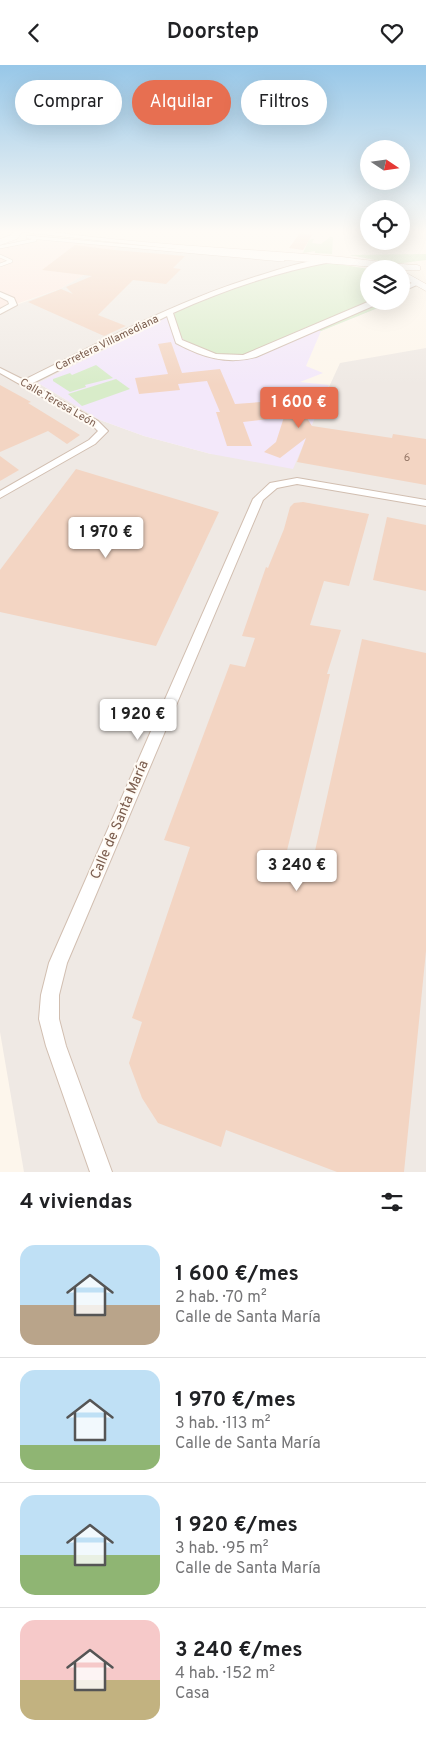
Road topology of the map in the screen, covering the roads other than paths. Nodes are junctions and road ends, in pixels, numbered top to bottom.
1 (245, 282) edge
2 (0, 294) edge
3 (360, 308) edge
4 (0, 312) edge
5 (169, 313) junction
6 (0, 370) edge
7 (25, 383) junction
8 (0, 495) edge
9 (426, 503) edge
10 (101, 1172) edge

1 - 5 street, Carretera Villamediana
2 - 4 street
3 - 5 street
5 - 7 street, Carretera Villamediana
6 - 7 street, Calle Teresa León
7 - 8 street, Calle Teresa León
9 - 10 street, Calle de Santa María

